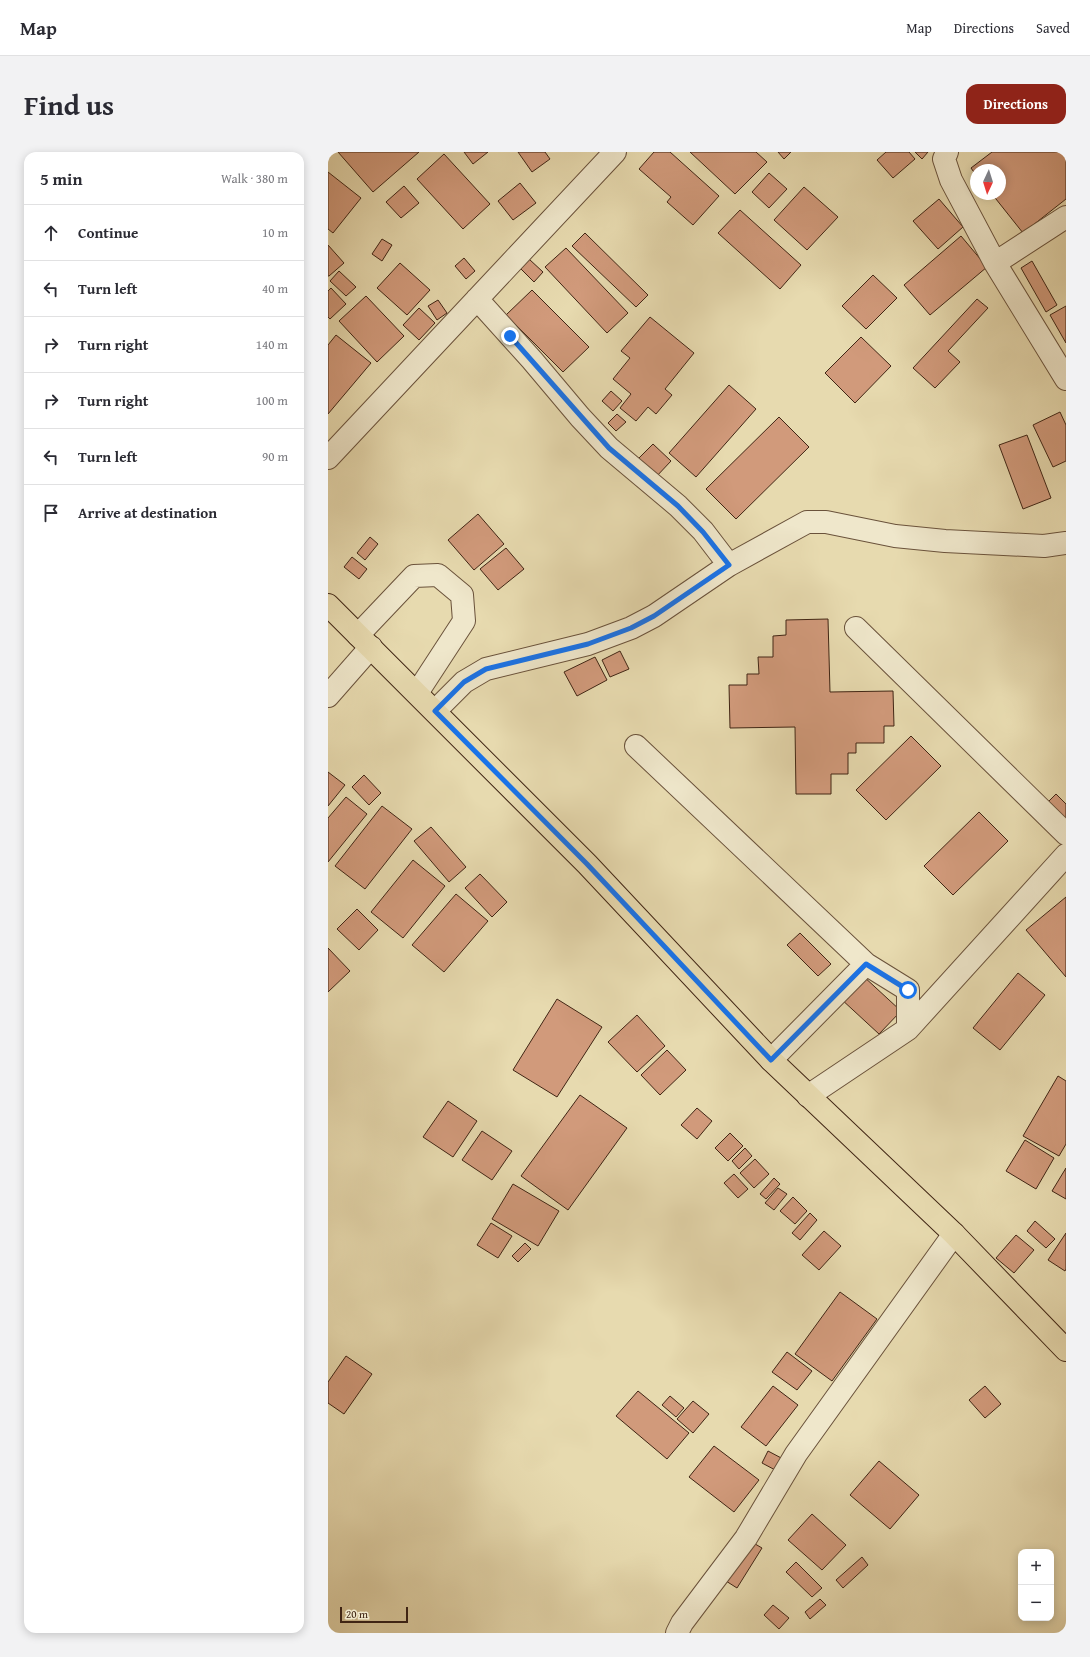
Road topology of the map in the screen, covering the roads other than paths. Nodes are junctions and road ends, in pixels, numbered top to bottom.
1 (616, 152) edge
2 (946, 152) edge
3 (1066, 217) edge
4 (995, 263) junction
5 (477, 299) junction
6 (1066, 378) edge
7 (328, 458) edge
8 (1066, 543) edge
9 (729, 565) junction
10 (328, 605) edge
11 (856, 628) dead end
12 (364, 641) junction
13 (417, 693) junction
14 (328, 696) edge
15 (435, 711) junction
16 (636, 746) dead end
17 (1066, 834) edge
18 (1066, 855) edge
19 (866, 964) junction
20 (908, 1030) junction
21 (771, 1060) junction
22 (808, 1096) junction
23 (954, 1234) junction
24 (1066, 1350) edge
25 (677, 1633) edge

1 - 5 street
2 - 4 street
3 - 4 street
4 - 6 street
5 - 7 street
5 - 9 street
8 - 9 street
9 - 15 street
10 - 12 main road
11 - 17 street
12 - 13 main road
12 - 13 street
12 - 14 street
13 - 15 main road
15 - 21 main road
16 - 19 street
18 - 20 street
19 - 20 street
19 - 21 street
20 - 22 street
21 - 22 main road
22 - 23 main road
23 - 24 main road
23 - 25 street

